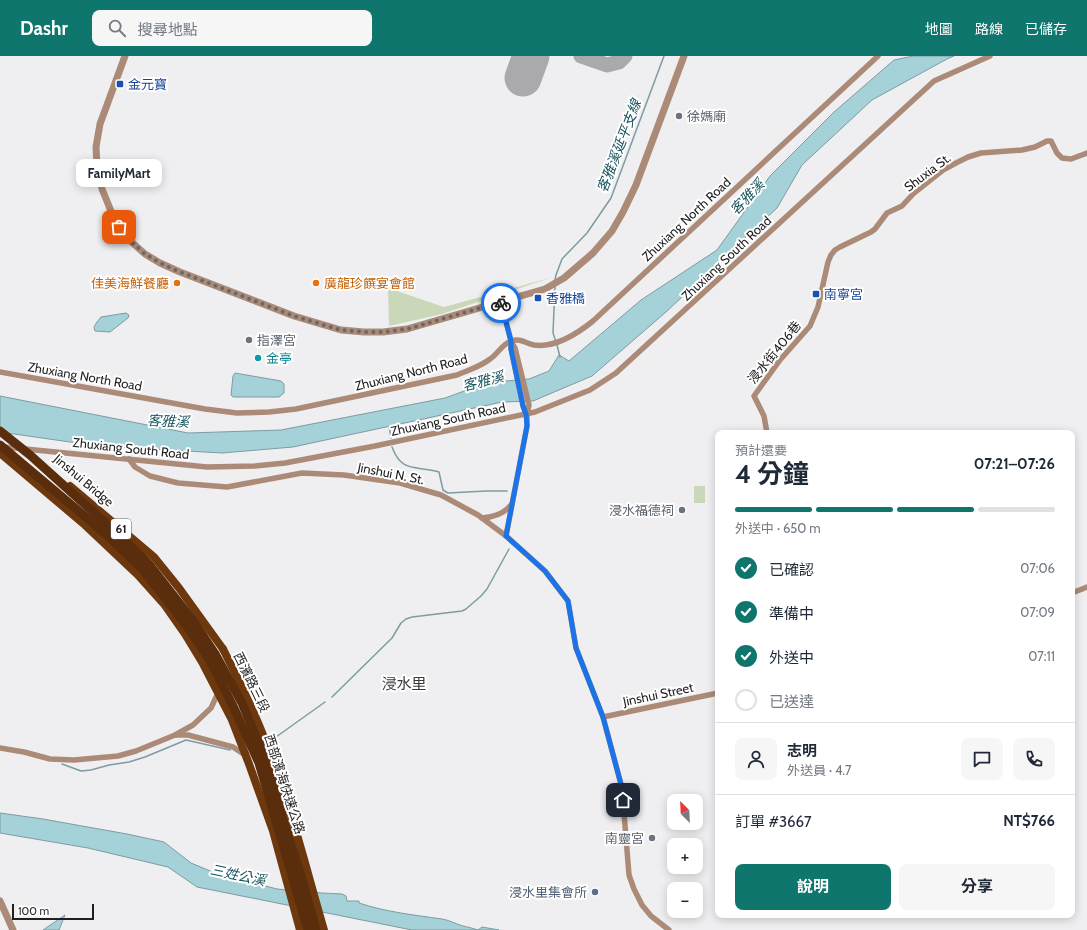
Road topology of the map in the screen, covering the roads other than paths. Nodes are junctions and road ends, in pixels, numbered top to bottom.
1 (125, 56) edge
2 (684, 56) edge
3 (878, 56) edge
4 (990, 56) edge
5 (1087, 153) edge
6 (819, 300) joint
7 (501, 302) junction
8 (511, 341) junction
9 (0, 372) edge
10 (526, 414) junction
11 (0, 426) edge
12 (766, 430) edge
13 (0, 431) edge
14 (0, 446) edge
15 (0, 453) edge
16 (129, 459) junction
17 (511, 505) junction
18 (482, 518) junction
19 (506, 536) junction
20 (1087, 587) edge
21 (1075, 592) edge
22 (212, 655) junction
23 (218, 693) junction
24 (715, 694) edge
25 (603, 717) junction
26 (175, 735) junction
27 (0, 748) edge
28 (246, 756) junction
29 (302, 883) junction
30 (0, 901) edge
31 (306, 910) junction
32 (13, 930) edge
33 (300, 930) edge
34 (308, 930) edge
35 (316, 930) edge
36 (324, 930) edge
37 (669, 930) edge

1 - 7 street
2 - 7 street
3 - 8 street, Zhuxiang North Road
4 - 10 street, Zhuxiang South Road
5 - 6 street, Shuxia St.
6 - 12 street, 浸水街406巷
7 - 8 street
8 - 9 street, Zhuxiang North Road
8 - 10 street
10 - 16 street, Zhuxiang South Road
10 - 17 street
11 - 22 main road, Jinshui Bridge / 61, bridge
13 - 22 highway, Jinshui Bridge / 61, bridge
14 - 16 street, Zhuxiang South Road
14 - 22 highway, Jinshui Bridge / 61, bridge
15 - 22 main road, 61
16 - 18 street, Jinshui N. St.
17 - 18 street
17 - 19 street
18 - 19 street, Jinshui N. St.
19 - 25 street, Jinshui N. St.
20 - 21 street
22 - 23 main road, 61
22 - 29 highway, 西部濱海快速公路 / 61
22 - 29 main road, 西濱路三段 / 61
23 - 26 street
23 - 28 main road, 61
24 - 25 street, Jinshui Street
25 - 37 street, Jinshui N. St.
26 - 27 street
26 - 28 street
28 - 31 main road, 61
29 - 31 highway, 61
29 - 31 main road, 61
30 - 32 street
31 - 33 main road, 61
31 - 34 highway, 61
31 - 35 highway, 61
31 - 36 main road, 61

